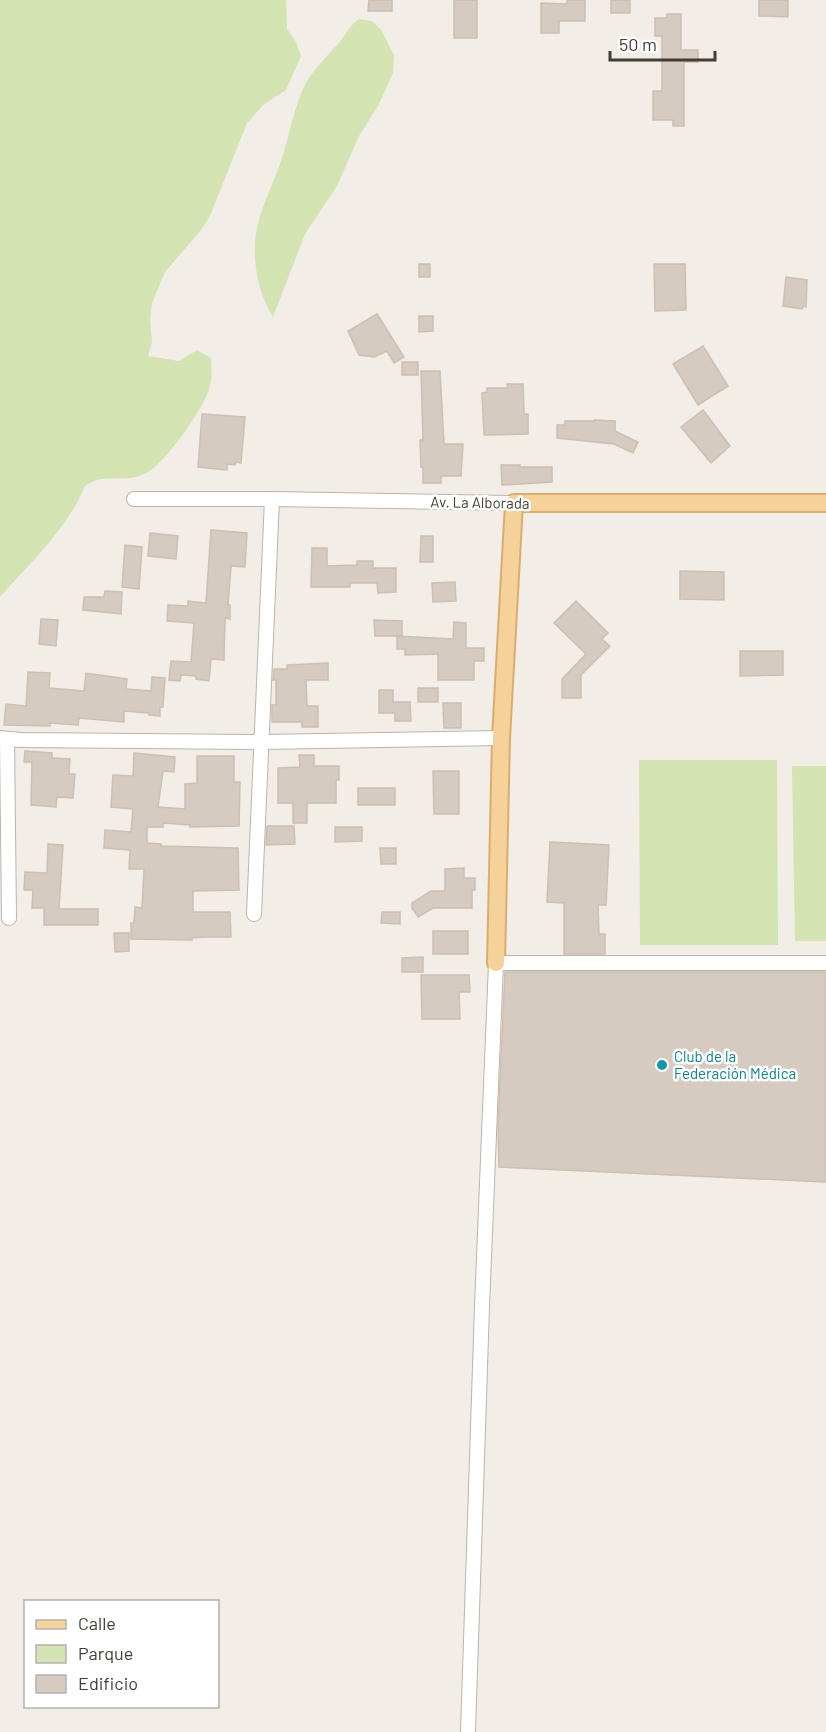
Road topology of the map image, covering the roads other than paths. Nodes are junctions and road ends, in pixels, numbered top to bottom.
1 (272, 498) junction
2 (134, 499) dead end
3 (514, 503) junction
4 (826, 503) edge
5 (4, 738) edge
6 (501, 738) junction
7 (261, 742) junction
8 (254, 914) dead end
9 (9, 918) dead end
10 (496, 963) junction
11 (826, 963) edge
12 (468, 1732) edge

1 - 2 street, Av. La Alborada
1 - 3 street, Av. La Alborada
1 - 7 street
3 - 4 main road, Av. La Alborada
3 - 6 main road
5 - 7 street
5 - 9 street
6 - 7 street
6 - 10 main road
7 - 8 street
10 - 11 street
10 - 12 street

